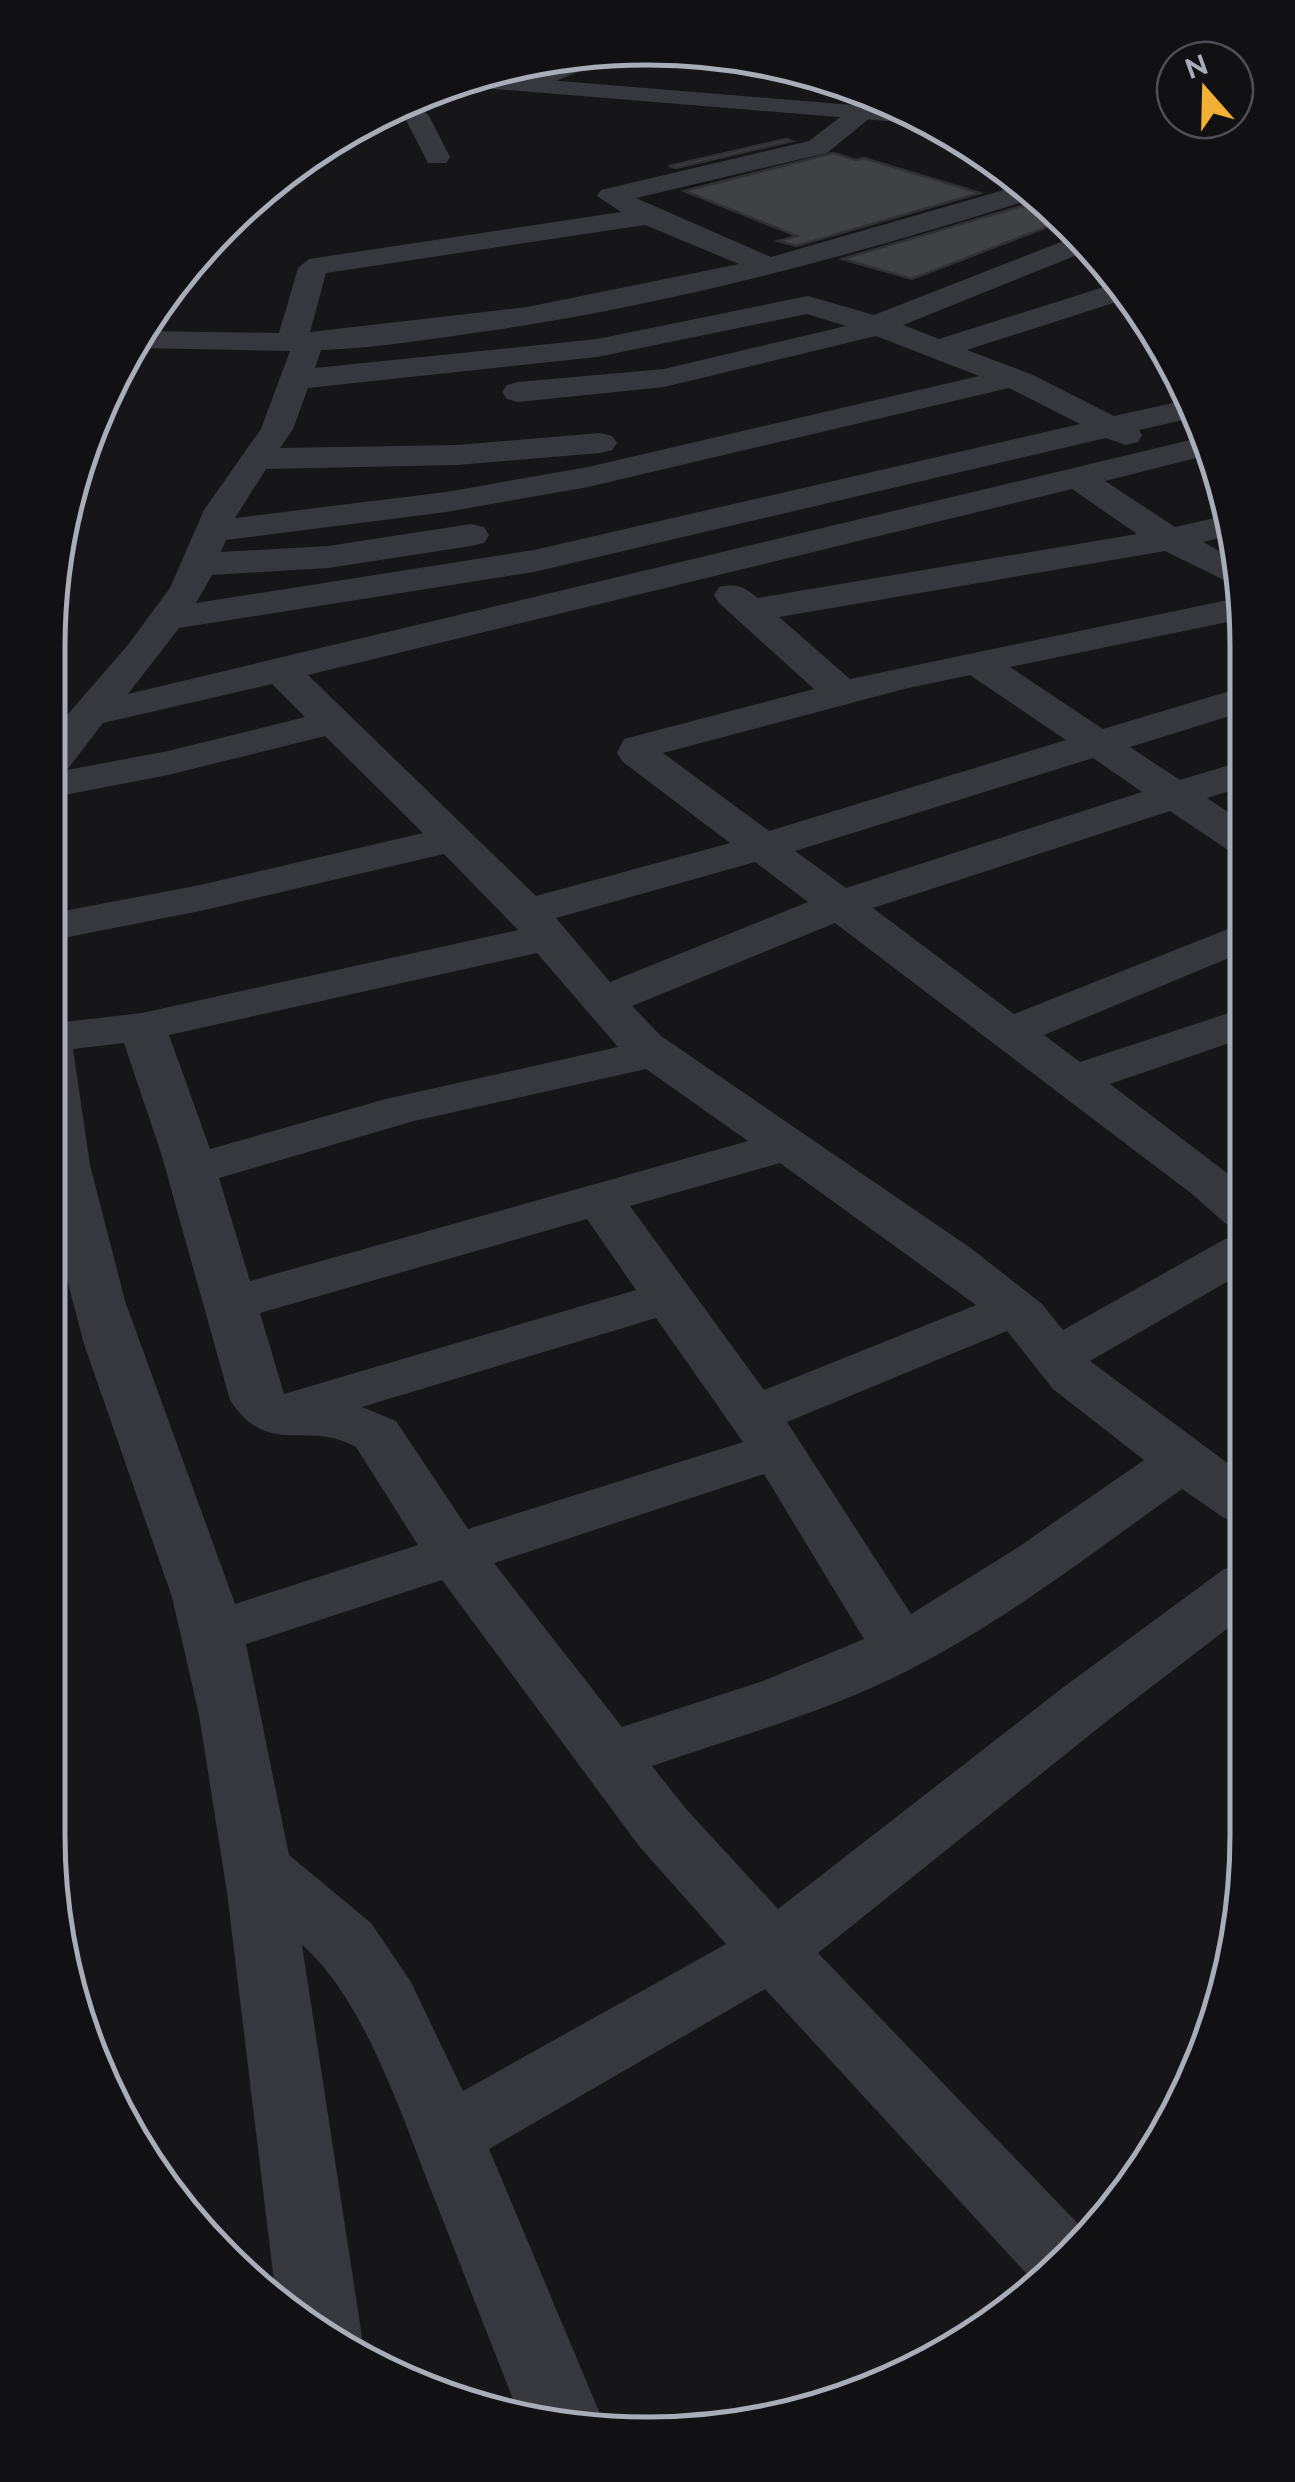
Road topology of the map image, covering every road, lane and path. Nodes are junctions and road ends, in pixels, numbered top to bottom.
1 (559, 72) edge
2 (520, 79) edge
3 (538, 81) junction
4 (504, 83) edge
5 (810, 104) junction
6 (868, 108) edge
7 (861, 112) junction
8 (416, 113) edge
9 (881, 114) edge
10 (437, 157) dead end
11 (1015, 196) edge
12 (649, 216) junction
13 (446, 246) junction
14 (1070, 248) edge
15 (727, 249) junction
16 (670, 258) dead end
17 (768, 266) junction
18 (475, 273) dead end
19 (1111, 294) edge
20 (878, 326) junction
21 (153, 340) edge
22 (300, 342) junction
23 (938, 349) junction
24 (1010, 378) junction
25 (295, 379) junction
26 (645, 381) junction
27 (493, 395) dead end
28 (322, 410) dead end
29 (1180, 411) edge
30 (282, 414) junction
31 (699, 426) junction
32 (1110, 428) junction
33 (560, 447) junction
34 (1195, 448) edge
35 (1166, 455) junction
36 (257, 459) junction
37 (594, 475) junction
38 (1077, 477) junction
39 (438, 503) junction
40 (1218, 528) edge
41 (212, 531) junction
42 (660, 532) junction
43 (471, 535) junction
44 (1170, 540) junction
45 (197, 565) junction
46 (502, 567) junction
47 (702, 568) junction
48 (1225, 569) edge
49 (750, 610) junction
50 (1229, 611) edge
51 (167, 619) junction
52 (976, 662) junction
53 (280, 670) junction
54 (842, 693) junction
55 (65, 703) edge
56 (1230, 704) edge
57 (95, 708) junction
58 (333, 722) junction
59 (65, 743) edge
60 (1097, 746) junction
61 (1230, 777) edge
62 (65, 783) edge
63 (1175, 796) junction
64 (1230, 832) edge
65 (454, 839) junction
66 (763, 847) junction
67 (839, 906) junction
68 (65, 925) edge
69 (537, 925) junction
70 (1230, 942) edge
71 (602, 1002) junction
72 (142, 1027) junction
73 (1230, 1027) edge
74 (1008, 1033) junction
75 (65, 1034) edge
76 (654, 1053) junction
77 (1072, 1082) junction
78 (789, 1145) junction
79 (65, 1153) edge
80 (191, 1170) junction
81 (1230, 1186) edge
82 (601, 1202) junction
83 (1230, 1258) edge
84 (669, 1297) junction
85 (230, 1304) junction
86 (1014, 1309) junction
87 (1056, 1357) junction
88 (273, 1415) junction
89 (765, 1432) junction
90 (1182, 1461) junction
91 (1230, 1494) edge
92 (457, 1556) junction
93 (1230, 1603) edge
94 (212, 1633) junction
95 (900, 1647) junction
96 (608, 1756) junction
97 (254, 1864) junction
98 (773, 1951) junction
99 (447, 2136) junction
100 (1054, 2251) edge
101 (319, 2315) edge
102 (557, 2410) edge

1 - 3 street
2 - 3 street
3 - 5 street
4 - 5 street
5 - 6 street
5 - 7 street
7 - 9 street
7 - 12 street
8 - 10 street
11 - 17 street
12 - 13 street
12 - 15 street
13 - 18 street
13 - 22 street
14 - 20 street
15 - 16 street
15 - 17 street
17 - 22 street
19 - 23 street
20 - 23 street
20 - 25 street
20 - 26 street
21 - 22 street
22 - 25 street
23 - 24 street
24 - 31 street
24 - 32 street
25 - 30 street
26 - 27 street
26 - 31 street
28 - 30 street
29 - 32 street
30 - 36 street
31 - 33 street
31 - 37 street
32 - 35 street
32 - 42 street
33 - 36 street
33 - 37 street
34 - 35 street
35 - 38 street
36 - 41 street
37 - 39 street
37 - 42 street
38 - 44 street
38 - 47 street
39 - 41 street
39 - 43 street
40 - 44 street
41 - 45 street
42 - 46 street
42 - 47 street
43 - 45 street
43 - 46 street
44 - 48 street
44 - 49 street
45 - 51 street
46 - 51 street
47 - 49 street
47 - 53 street
49 - 54 street
50 - 52 street
51 - 57 street
52 - 54 street
52 - 60 street
53 - 57 street
53 - 58 street
54 - 66 street
55 - 57 street
56 - 60 street
57 - 59 street
58 - 62 street
58 - 65 street
60 - 63 street
60 - 66 street
61 - 63 street
63 - 64 street
63 - 67 street
65 - 68 street
65 - 69 street
66 - 67 street
66 - 69 street
67 - 71 street
67 - 74 street
69 - 71 street
69 - 72 street
70 - 74 street
71 - 76 street
72 - 75 street
72 - 80 street
73 - 77 street
74 - 77 street
76 - 78 street
76 - 80 street
77 - 81 street
78 - 82 street
78 - 86 street
79 - 94 street
80 - 85 street
82 - 84 street
82 - 85 street
83 - 87 street
84 - 88 street
84 - 89 street
85 - 88 street
86 - 87 street
86 - 89 street
87 - 90 street
88 - 92 street
89 - 92 street
89 - 95 street
90 - 91 street
90 - 95 street
92 - 94 street
92 - 96 street
93 - 98 street
94 - 97 street
95 - 96 street
96 - 98 street
97 - 99 street
97 - 101 street
98 - 99 street
98 - 100 street
99 - 102 street

